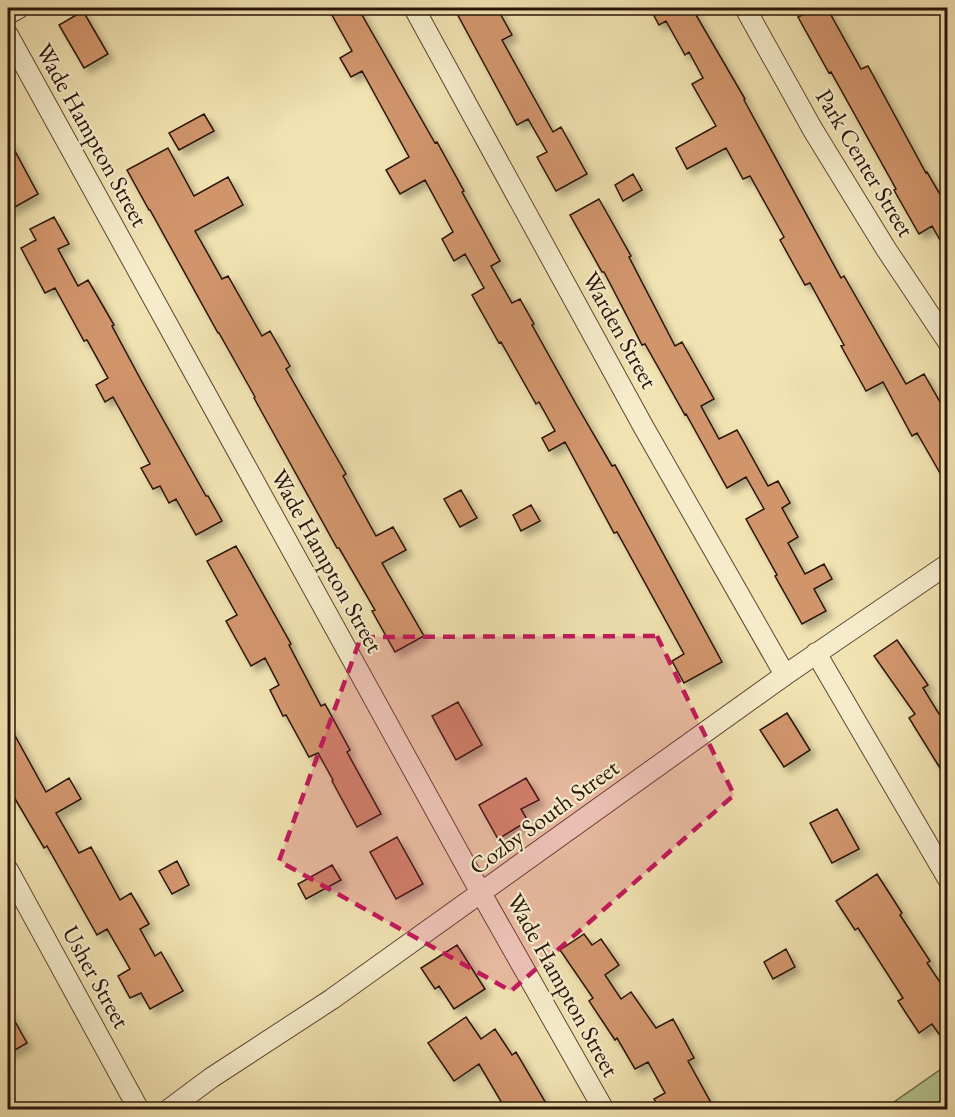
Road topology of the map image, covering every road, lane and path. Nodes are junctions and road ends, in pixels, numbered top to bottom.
1 (19, 8) edge
2 (414, 8) edge
3 (745, 8) edge
4 (8, 14) edge
5 (8, 35) edge
6 (948, 342) edge
7 (948, 564) edge
8 (816, 653) junction
9 (785, 675) junction
10 (8, 870) edge
11 (948, 879) edge
12 (482, 893) junction
13 (139, 1110) edge
14 (168, 1110) edge
15 (604, 1110) edge

1 - 4 street
2 - 9 street, Warden Street
3 - 6 street, Park Center Street
5 - 12 street, Wade Hampton Street
7 - 8 street, Cozby South Street
8 - 9 street, Cozby South Street
8 - 11 street
9 - 12 street, Cozby South Street
10 - 13 street, Usher Street
12 - 14 street, Cozby South Street
12 - 15 street, Wade Hampton Street

